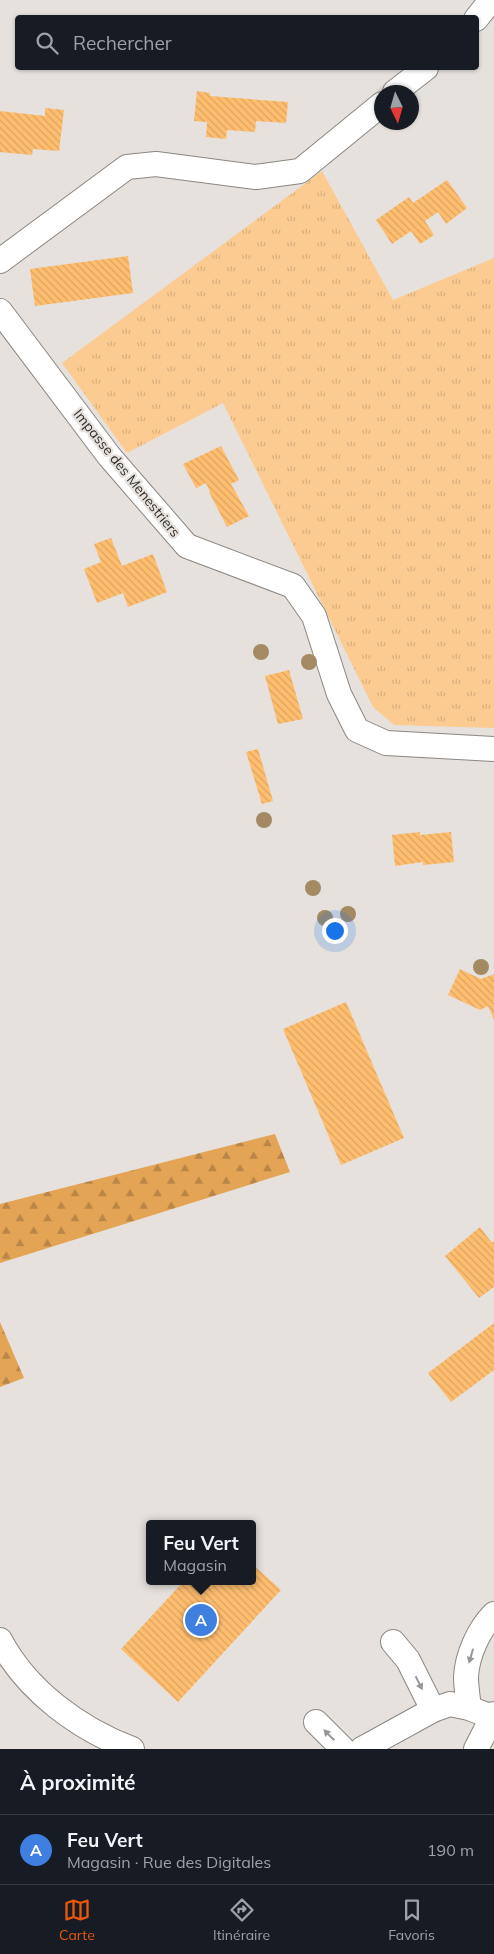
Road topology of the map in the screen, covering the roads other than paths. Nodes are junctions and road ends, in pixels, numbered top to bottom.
1 (423, 70) edge
2 (404, 85) edge
3 (374, 111) edge
4 (0, 261) edge
5 (0, 311) edge
6 (494, 749) edge
7 (494, 1614) edge
8 (0, 1640) edge
9 (393, 1642) dead end
10 (469, 1708) junction
11 (433, 1710) junction
12 (493, 1716) edge
13 (316, 1722) dead end
14 (132, 1749) edge
15 (343, 1749) edge
16 (362, 1749) edge
17 (476, 1749) edge

1 - 2 street
3 - 4 street
5 - 6 street, Impasse des Menestriers
7 -> 10 street
8 - 14 street
9 -> 11 street
10 - 11 street
10 - 12 street
11 - 16 street
12 - 17 street
15 -> 13 street

